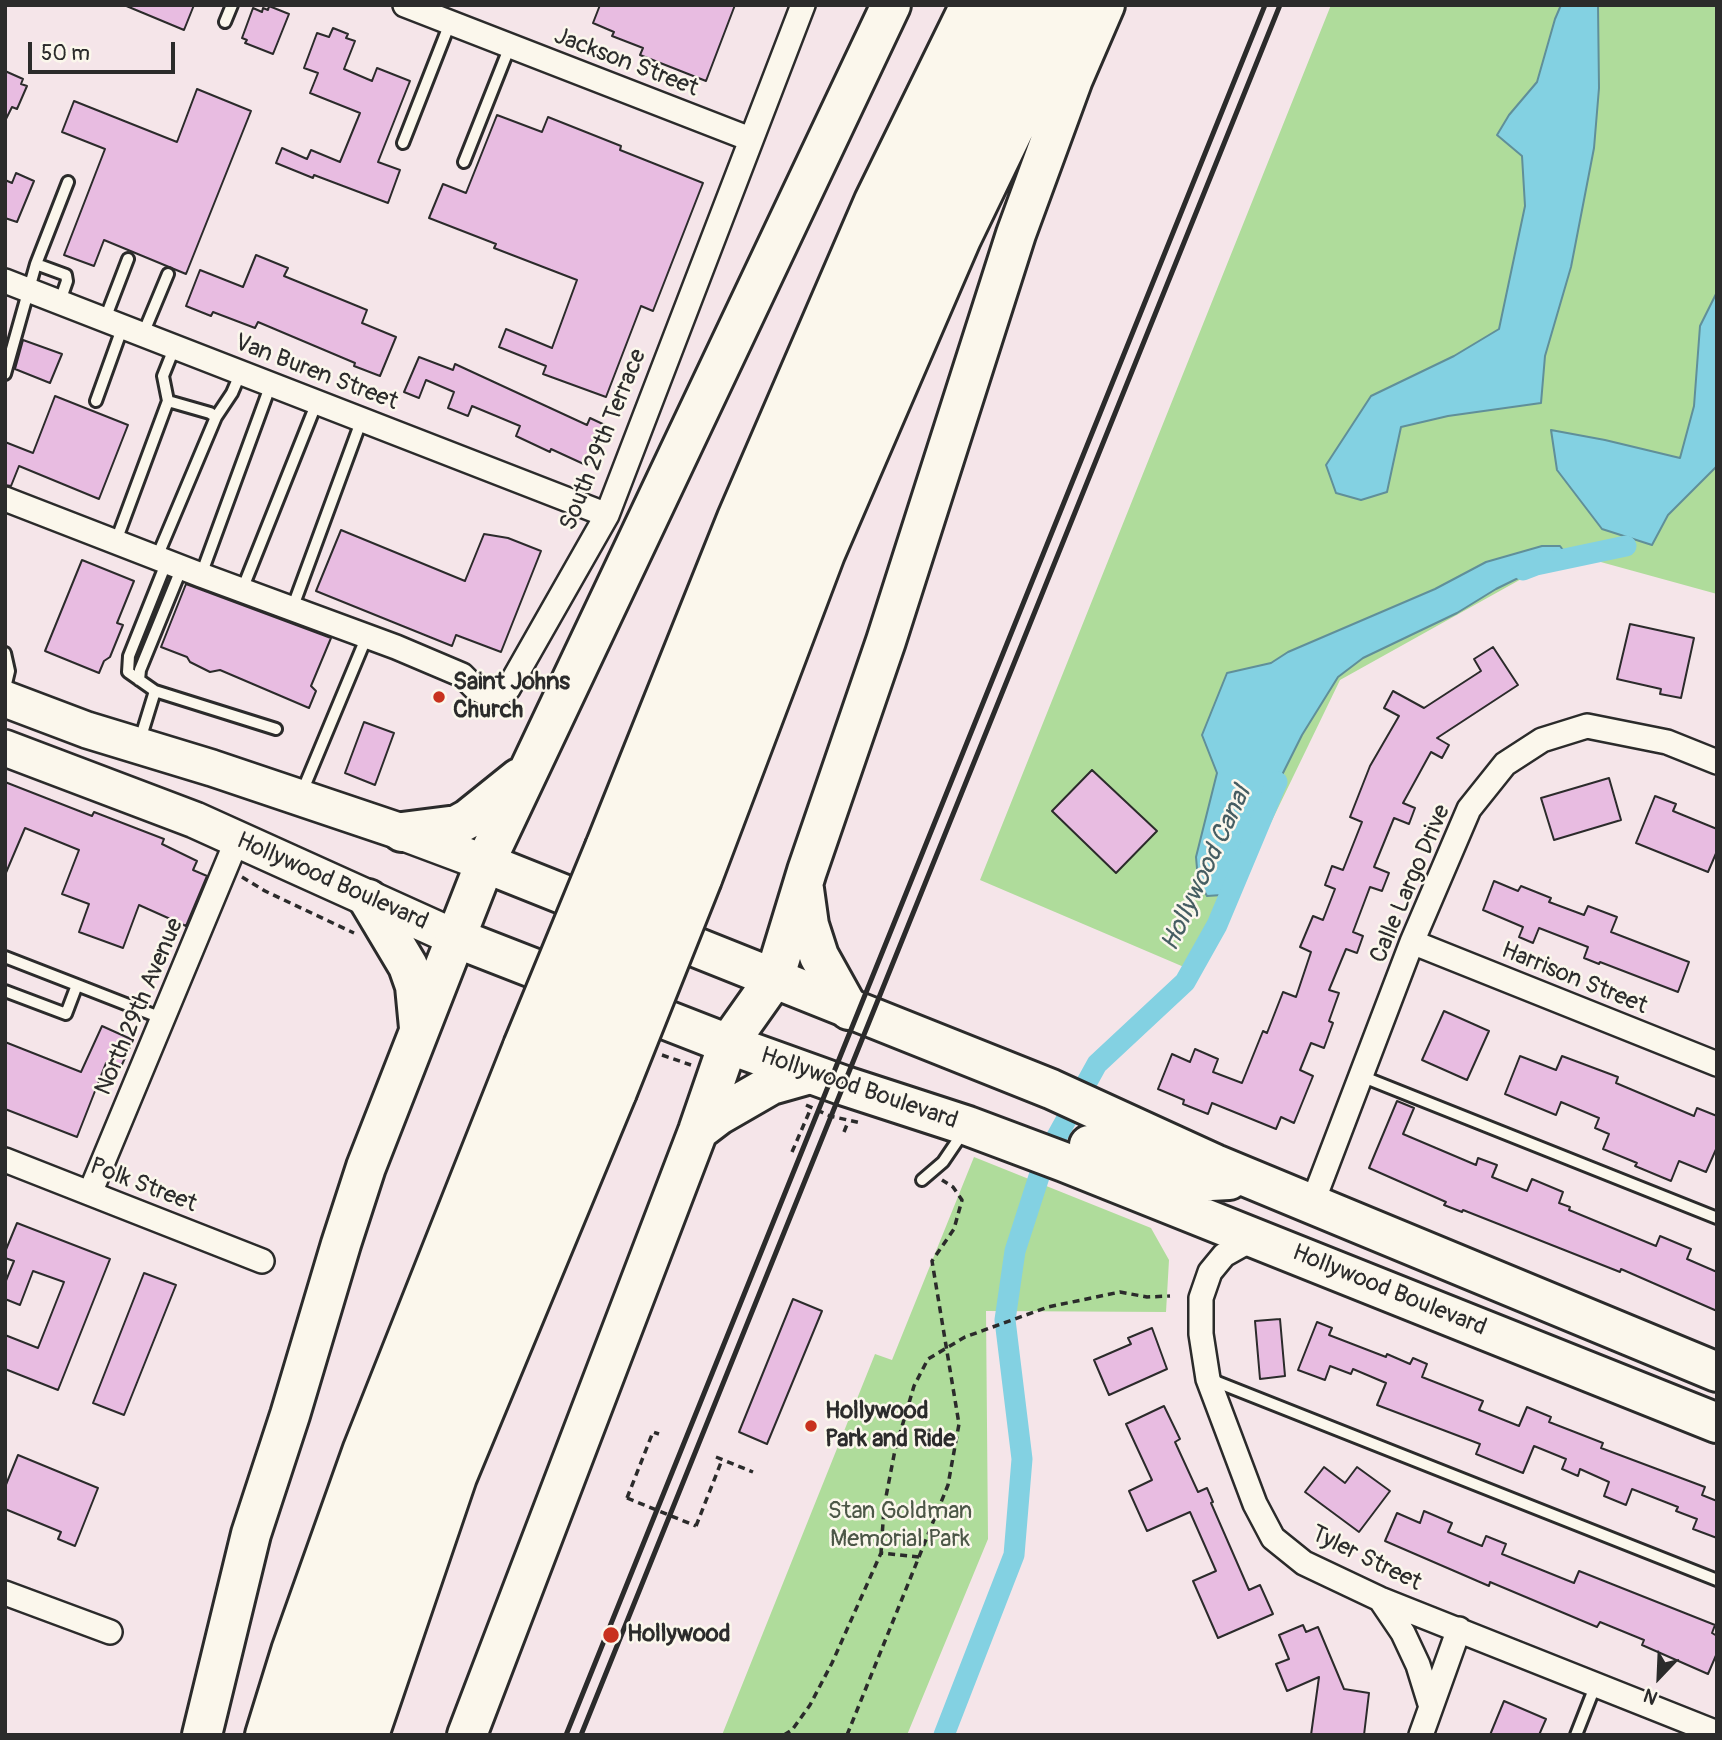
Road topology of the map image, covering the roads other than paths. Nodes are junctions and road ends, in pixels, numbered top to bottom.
1 (232, 5) edge
2 (405, 5) edge
3 (803, 5) edge
4 (891, 5) edge
5 (970, 5) edge
6 (1005, 5) edge
7 (1043, 5) edge
8 (1074, 5) edge
9 (1105, 5) edge
10 (225, 22) dead end
11 (450, 23) junction
12 (510, 46) junction
13 (750, 139) junction
14 (403, 143) dead end
15 (464, 162) dead end
16 (68, 182) dead end
17 (128, 259) dead end
18 (36, 264) junction
19 (168, 274) dead end
20 (5, 281) edge
21 (30, 291) junction
22 (60, 301) junction
23 (124, 326) junction
24 (175, 346) junction
25 (241, 372) junction
26 (5, 374) edge
27 (271, 384) junction
28 (96, 401) dead end
29 (168, 401) junction
30 (317, 402) junction
31 (216, 417) junction
32 (362, 419) junction
33 (5, 499) edge
34 (607, 515) junction
35 (116, 541) junction
36 (177, 565) junction
37 (242, 590) junction
38 (292, 608) junction
39 (367, 636) junction
40 (5, 653) edge
41 (139, 680) junction
42 (5, 688) edge
43 (155, 691) junction
44 (5, 699) edge
45 (276, 729) dead end
46 (138, 745) junction
47 (5, 748) edge
48 (1717, 762) edge
49 (529, 770) junction
50 (299, 798) junction
51 (402, 832) junction
52 (237, 840) junction
53 (655, 861) junction
54 (485, 863) junction
55 (803, 884) junction
56 (368, 899) junction
57 (456, 938) junction
58 (1412, 943) junction
59 (5, 957) edge
60 (774, 979) junction
61 (78, 985) junction
62 (5, 990) edge
63 (849, 1010) junction
64 (164, 1019) junction
65 (419, 1031) junction
66 (728, 1044) junction
67 (1717, 1064) edge
68 (571, 1070) junction
69 (1361, 1076) junction
70 (810, 1091) junction
71 (968, 1126) junction
72 (698, 1131) junction
73 (1062, 1137) junction
74 (5, 1160) edge
75 (927, 1177) road end
76 (90, 1194) junction
77 (1311, 1204) junction
78 (1717, 1218) edge
79 (1256, 1237) junction
80 (262, 1261) dead end
81 (1717, 1372) edge
82 (1208, 1379) junction
83 (1717, 1423) edge
84 (1717, 1580) edge
85 (5, 1592) edge
86 (1380, 1599) junction
87 (1459, 1629) junction
88 (110, 1632) dead end
89 (1596, 1684) junction
90 (1431, 1707) junction
91 (1717, 1732) edge
92 (202, 1735) edge
93 (265, 1735) edge
94 (300, 1735) edge
95 (338, 1735) edge
96 (369, 1735) edge
97 (467, 1735) edge
98 (1422, 1735) edge
99 (1576, 1735) edge

1 - 10 lane
2 - 11 street, Jackson Street
3 - 13 street, South 29th Terrace
4 - 49 highway
5 - 53 highway
6 - 53 highway
7 - 53 highway
8 - 53 highway
9 - 55 highway
11 - 12 street, Jackson Street
11 - 14 lane
12 - 13 street, Jackson Street
12 - 15 lane
13 - 34 street, South 29th Terrace
16 - 18 lane
17 - 23 lane
18 - 21 lane
18 - 22 lane
19 - 23 lane
20 - 21 street, Van Buren Street
21 - 22 street, Van Buren Street
21 - 26 lane
22 - 23 street, Van Buren Street
23 - 24 street, Van Buren Street
23 - 28 lane
24 - 25 street, Van Buren Street
24 - 29 lane
25 - 27 street, Van Buren Street
25 - 31 lane
27 - 30 street, Van Buren Street
27 - 36 lane
29 - 31 lane
29 - 35 lane
30 - 32 street, Van Buren Street
30 - 37 lane
31 - 36 lane
32 - 34 street, Van Buren Street
32 - 38 lane
33 - 35 street, South 29th Terrace
34 - 39 street, South 29th Terrace
35 - 36 street, South 29th Terrace
36 - 37 street, South 29th Terrace
36 - 41 lane
36 - 41 lane
37 - 38 street, South 29th Terrace
38 - 39 street, South 29th Terrace
39 - 50 lane
40 - 42 lane
41 - 43 lane
43 - 45 lane
43 - 46 lane
44 - 46 main road, Hollywood Boulevard
46 - 50 main road, Hollywood Boulevard
47 - 52 main road, Hollywood Boulevard
48 - 58 street, Calle Largo Drive
49 - 51 highway
49 - 54 highway
50 - 51 main road, Hollywood Boulevard
51 - 54 main road, Hollywood Boulevard
52 - 56 main road, Hollywood Boulevard
52 - 64 street, North 29th Avenue
53 - 68 highway, bridge
53 - 68 highway, bridge
54 - 57 highway
54 - 60 highway, Hollywood Boulevard
55 - 60 highway
55 - 63 highway
56 - 57 main road, Hollywood Boulevard
56 - 65 highway
57 - 65 highway
57 - 66 highway, Hollywood Boulevard
58 - 67 street, Harrison Street
58 - 69 street, Calle Largo Drive
59 - 61 lane
60 - 63 highway, Hollywood Boulevard
60 - 66 highway
61 - 62 lane
61 - 64 lane
63 - 73 highway, Hollywood Boulevard
64 - 76 street, North 29th Avenue
65 - 92 highway
66 - 70 highway, Hollywood Boulevard
66 - 72 highway
68 - 93 highway
68 - 94 highway
68 - 95 highway
68 - 96 highway
69 - 77 street, Calle Largo Drive
69 - 78 lane
70 - 71 highway, Hollywood Boulevard
70 - 72 highway
71 - 73 highway, Hollywood Boulevard
71 - 75 lane
72 - 97 highway
73 - 77 highway, Hollywood Boulevard
73 - 79 highway, Hollywood Boulevard
74 - 76 street, Polk Street
76 - 80 street, Polk Street
77 - 81 highway, Hollywood Boulevard
79 - 82 street, Tyler Street
79 - 83 highway, Hollywood Boulevard
82 - 84 lane
82 - 86 street, Tyler Street
85 - 88 street
86 - 87 street, Tyler Street
86 - 90 street
87 - 89 street, Tyler Street
87 - 90 street
89 - 91 street, Tyler Street
89 - 99 lane
90 - 98 street

